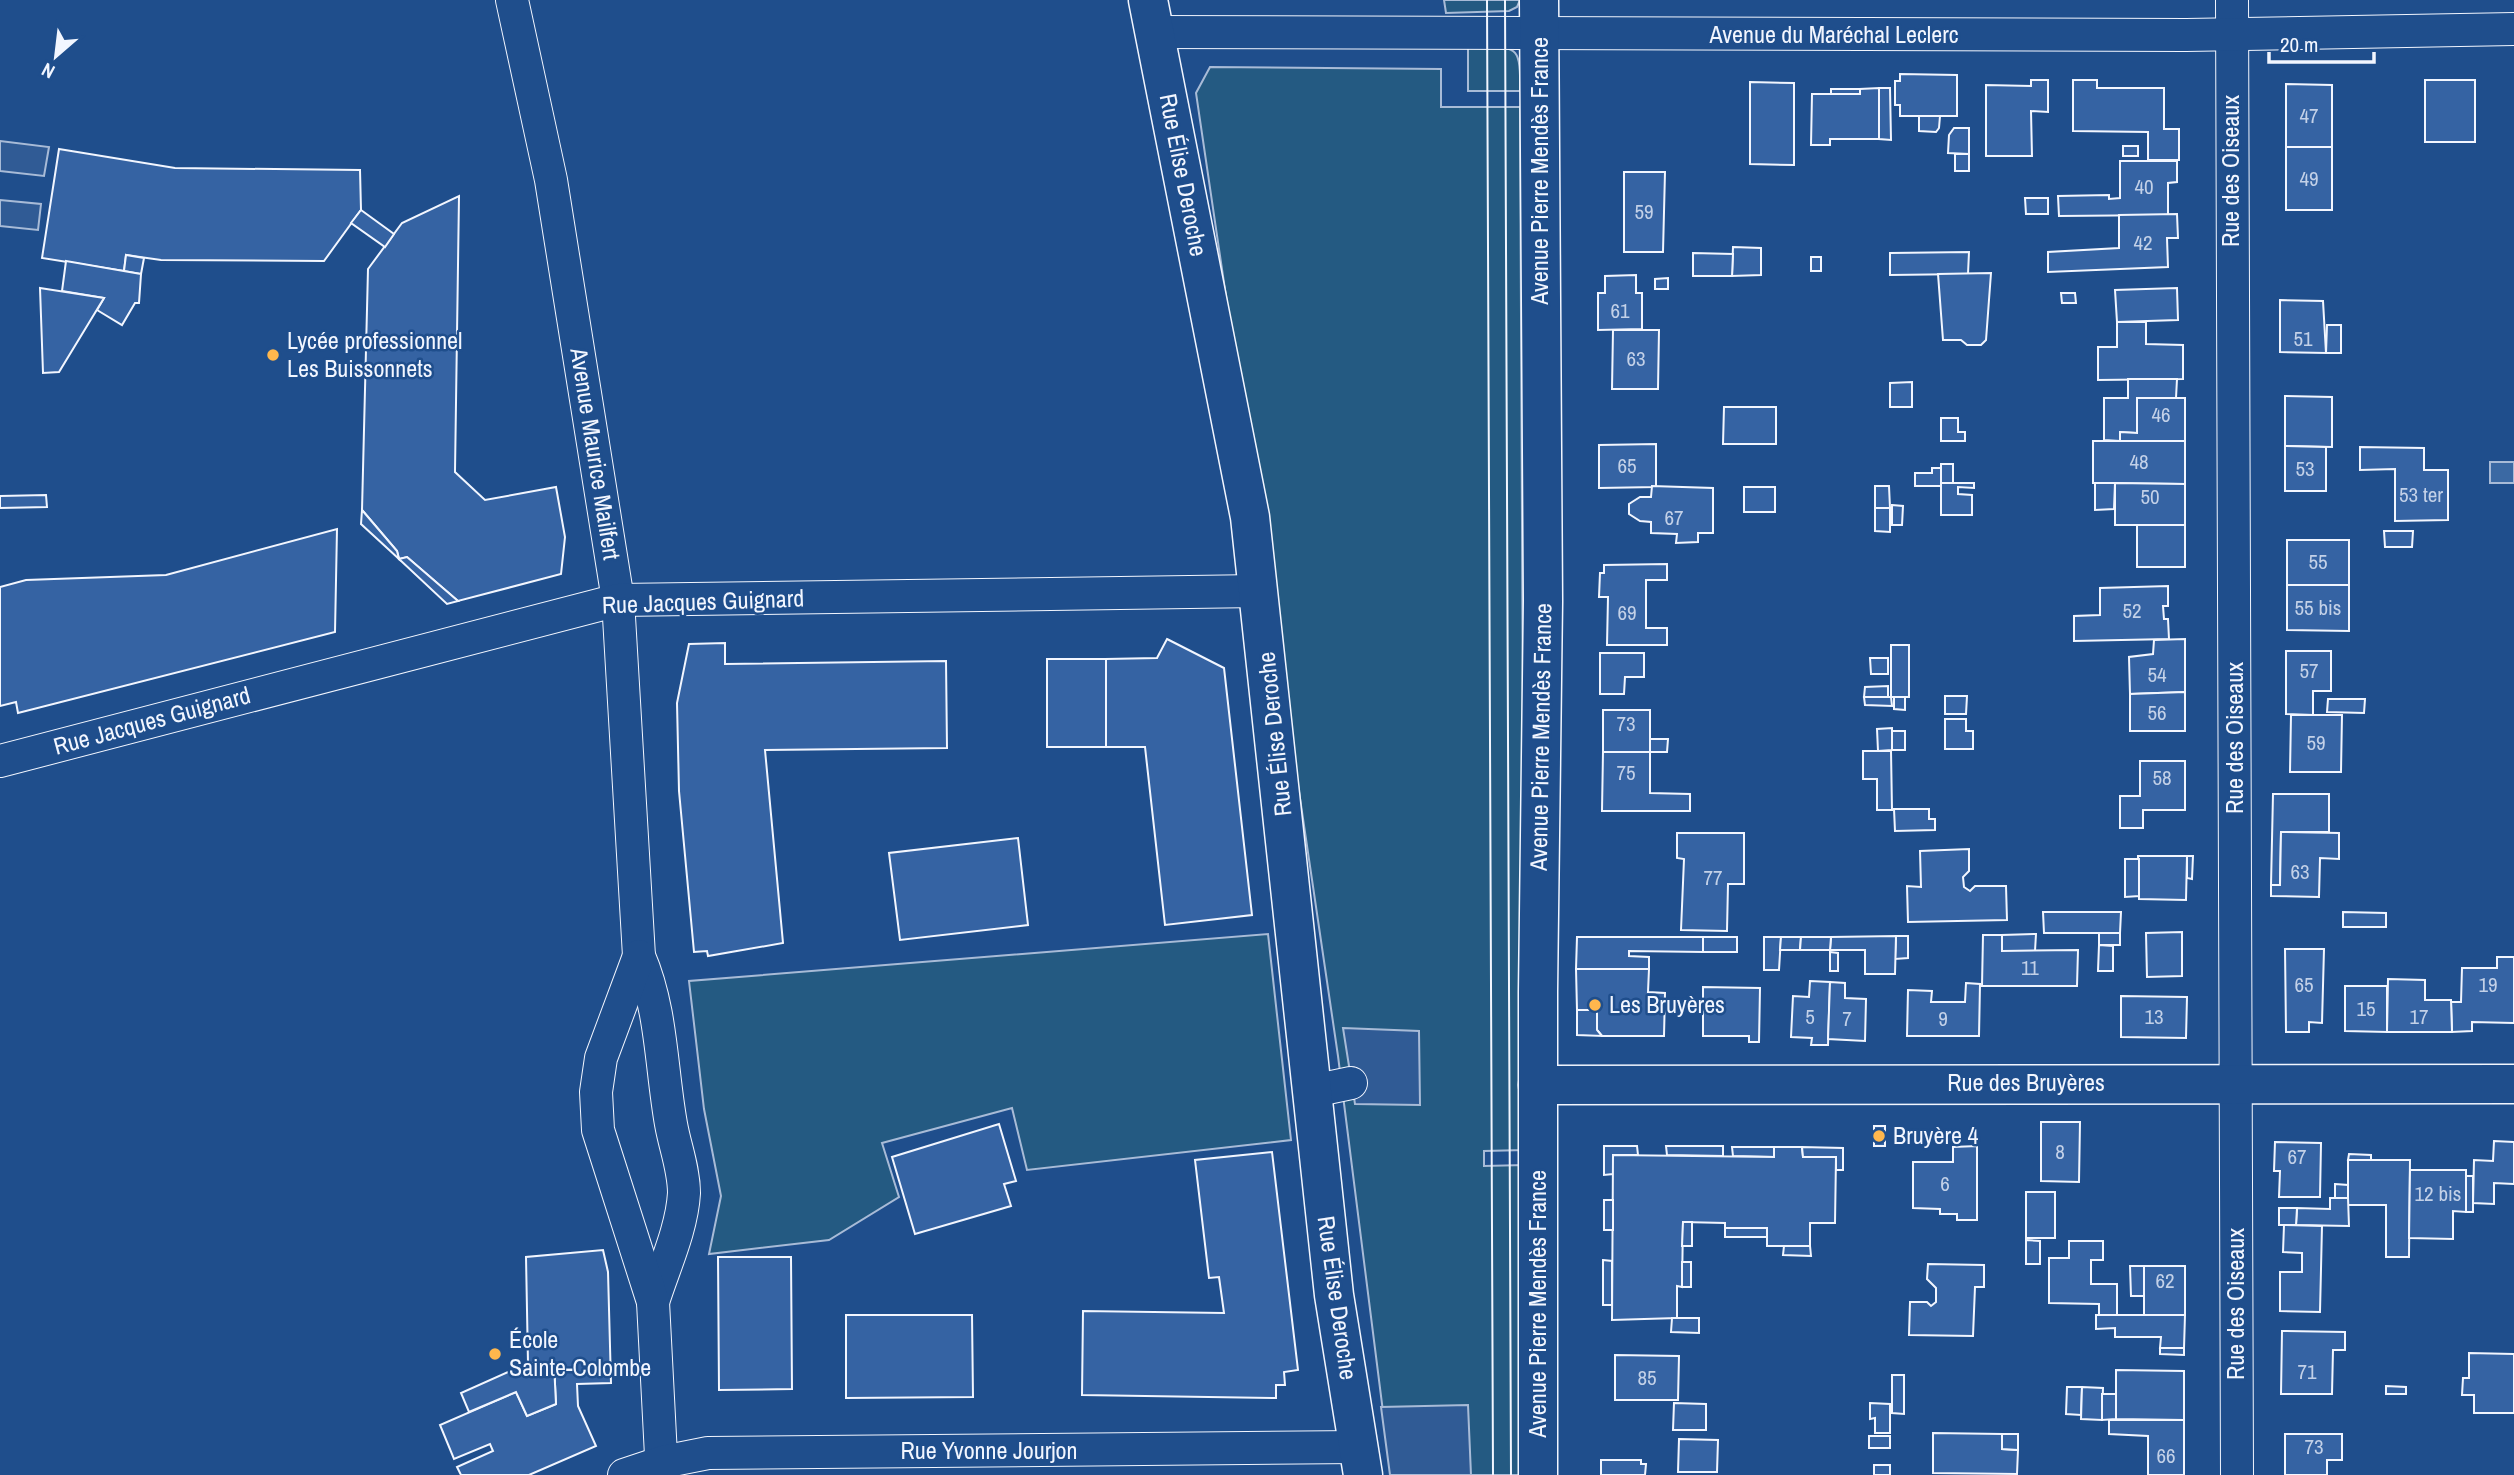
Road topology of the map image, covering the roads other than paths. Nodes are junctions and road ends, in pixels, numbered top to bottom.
1 (512, 0) edge
2 (2232, 0) edge
3 (1151, 16) edge
4 (1539, 16) edge
5 (2514, 30) edge
6 (2233, 34) junction
7 (1259, 591) junction
8 (618, 600) junction
9 (0, 761) edge
10 (639, 956) junction
11 (1351, 1083) dead end
12 (2236, 1083) junction
13 (2514, 1084) edge
14 (1538, 1085) junction
15 (1313, 1091) junction
16 (653, 1302) junction
17 (1361, 1461) edge
18 (663, 1469) edge
19 (624, 1475) edge
20 (1538, 1475) edge
21 (2237, 1475) edge

1 - 8 street, Avenue Maurice Mailfert
2 - 6 street, Rue des Oiseaux
3 - 4 street, Avenue du Maréchal Leclerc
3 - 7 main road, Rue Élise Deroche
4 - 6 street, Avenue du Maréchal Leclerc
4 - 14 main road, Avenue Pierre Mendès France
5 - 6 street, Avenue du Maréchal Leclerc
6 - 12 street, Rue des Oiseaux
7 - 8 street, Rue Jacques Guignard
7 - 15 main road, Rue Élise Deroche
8 - 9 street, Rue Jacques Guignard
8 - 10 street, Avenue Maurice Mailfert
10 - 16 street, Avenue Maurice Mailfert
10 - 16 street, Avenue Maurice Mailfert
11 - 15 street
12 - 13 main road, Rue des Bruyères
12 - 14 main road, Rue des Bruyères
12 - 21 street, Rue des Oiseaux
14 - 20 main road, Avenue Pierre Mendès France
15 - 17 main road, Rue Élise Deroche
16 - 18 street, Avenue Maurice Mailfert
17 - 18 street, Rue Yvonne Jourjon
18 - 19 street, Rue Yvonne Jourjon

